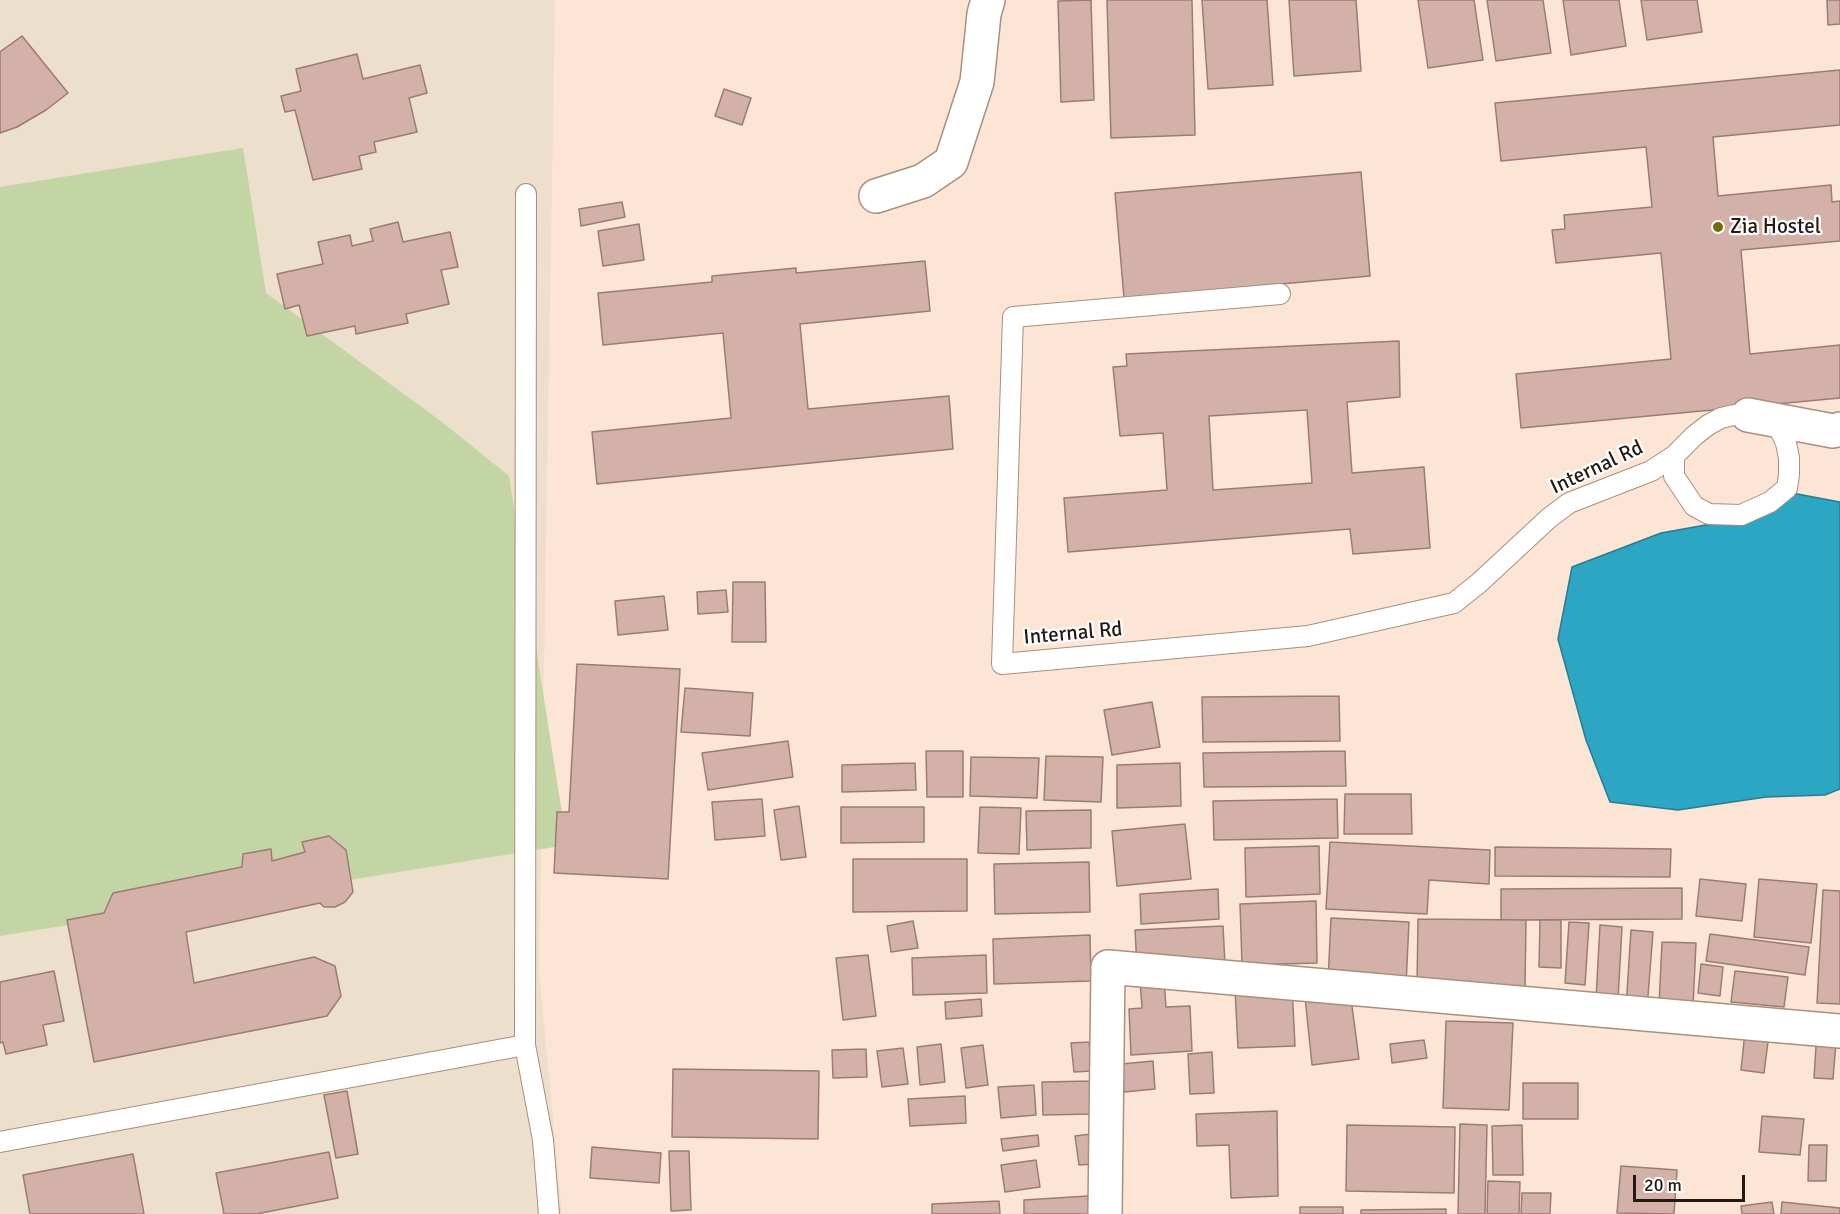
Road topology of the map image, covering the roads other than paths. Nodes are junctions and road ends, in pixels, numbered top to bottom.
1 (988, 0) edge
2 (526, 194) dead end
3 (876, 196) dead end
4 (1280, 294) dead end
5 (1748, 415) junction
6 (1840, 429) edge
7 (1674, 456) junction
8 (1840, 1031) edge
9 (525, 1045) junction
10 (0, 1142) edge
11 (549, 1214) edge
12 (1105, 1214) edge

1 - 3 street
2 - 9 lane
4 - 7 lane, Internal Rd
5 - 6 street
5 - 7 lane, Internal Rd
5 - 7 lane, Internal Rd
8 - 12 street
9 - 10 lane
9 - 11 lane

